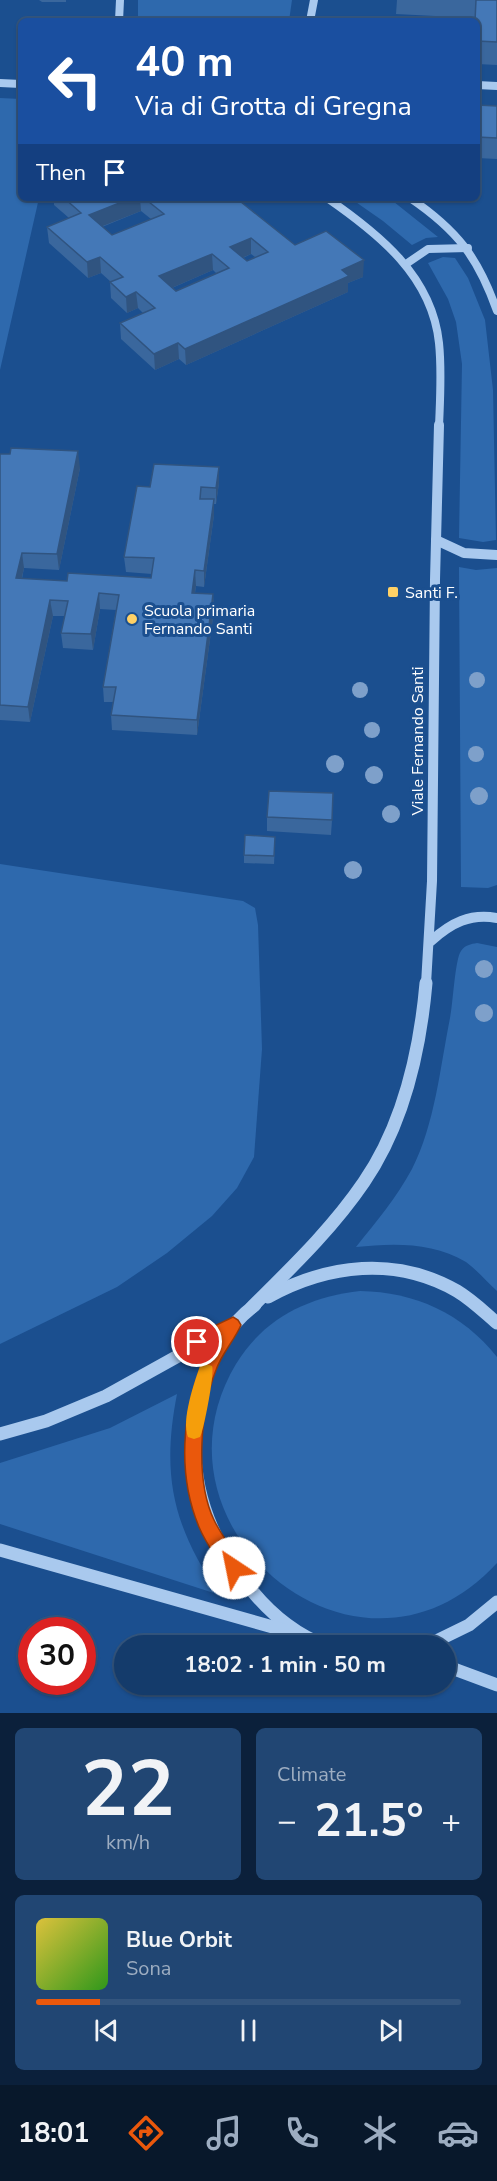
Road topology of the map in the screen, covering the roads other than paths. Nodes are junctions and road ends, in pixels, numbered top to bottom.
1 (120, 0) edge
2 (314, 0) edge
3 (119, 18) edge
4 (311, 18) edge
5 (0, 83) edge
6 (18, 84) edge
7 (480, 85) edge
8 (497, 86) edge
9 (331, 201) edge
10 (414, 201) edge
11 (468, 248) junction
12 (406, 264) junction
13 (497, 311) edge
14 (436, 540) junction
15 (497, 555) edge
16 (497, 918) edge
17 (431, 941) junction
18 (251, 1308) junction
19 (497, 1323) edge
20 (233, 1325) junction
21 (0, 1434) edge
22 (0, 1550) edge
23 (497, 1602) edge
24 (296, 1633) junction
25 (301, 1635) edge
26 (449, 1635) edge
27 (456, 1670) edge
28 (497, 1685) edge

1 - 3 street
2 - 4 street
5 - 6 street
7 - 8 street
9 - 12 street, Viale Fernando Santi
10 - 11 street
11 - 12 street
11 - 13 street
12 - 14 street, Viale Fernando Santi
14 - 15 street
14 - 17 street, Viale Fernando Santi
16 - 17 street
17 - 18 street, Viale Fernando Santi
18 - 19 street
18 - 20 street
20 - 21 street
20 - 24 street
22 - 24 street
23 - 26 street
24 - 25 street
27 - 28 street

